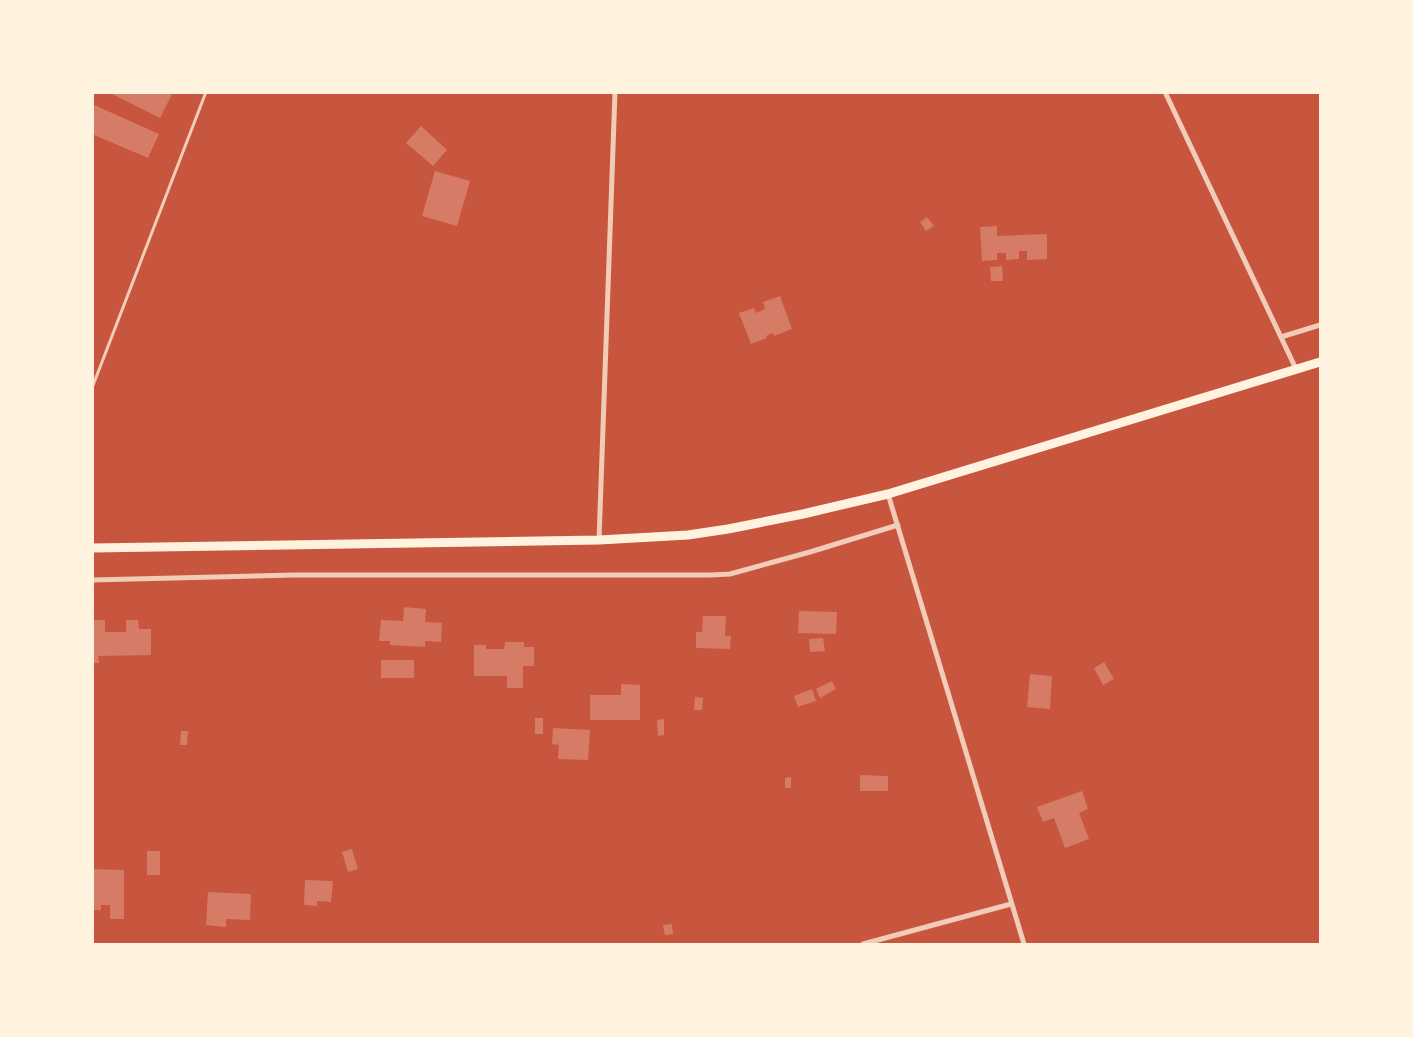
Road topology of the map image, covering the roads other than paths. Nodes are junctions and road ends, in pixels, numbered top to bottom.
1 (206, 92) edge
2 (615, 92) edge
3 (1165, 92) edge
4 (1320, 325) edge
5 (1281, 337) junction
6 (1320, 362) edge
7 (1296, 369) junction
8 (92, 388) edge
9 (888, 494) junction
10 (898, 525) junction
11 (599, 540) junction
12 (92, 548) edge
13 (92, 580) edge
14 (1011, 904) junction
15 (864, 944) edge
16 (1024, 944) edge

1 - 8 lane
2 - 11 street
3 - 5 street
4 - 5 street
5 - 7 street
6 - 7 main road
7 - 9 main road
9 - 10 street
9 - 11 main road
10 - 13 street
10 - 14 street
11 - 12 main road
14 - 15 street
14 - 16 street

